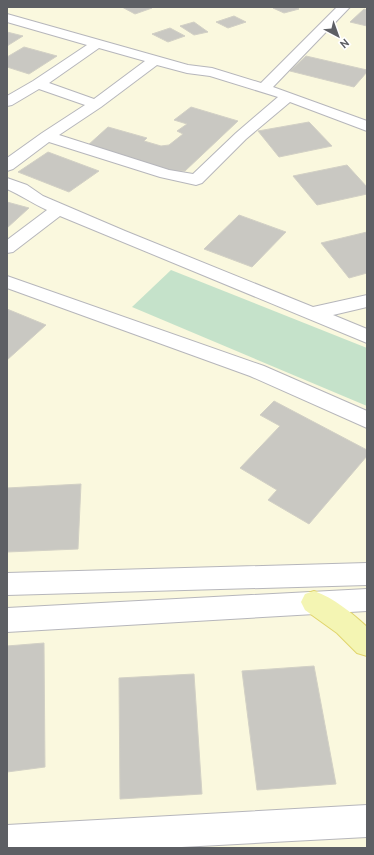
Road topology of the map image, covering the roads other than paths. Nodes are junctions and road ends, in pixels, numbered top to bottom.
1 (344, 7) edge
2 (7, 9) edge
3 (7, 18) edge
4 (98, 43) junction
5 (155, 60) junction
6 (212, 72) junction
7 (38, 84) junction
8 (263, 89) junction
9 (288, 96) junction
10 (7, 102) edge
11 (96, 104) junction
12 (367, 126) edge
13 (47, 136) junction
14 (7, 166) edge
15 (7, 183) edge
16 (59, 209) junction
17 (7, 248) edge
18 (7, 282) edge
19 (367, 301) edge
20 (313, 313) junction
21 (367, 336) edge
22 (367, 420) edge
23 (367, 574) edge
24 (7, 584) edge
25 (367, 600) edge
26 (314, 602) junction
27 (7, 620) edge
28 (367, 644) edge
29 (367, 821) edge
30 (171, 840) edge
31 (7, 841) edge

1 - 8 street
2 - 6 street
3 - 4 street
4 - 5 street
4 - 7 street
5 - 6 street
5 - 11 street
6 - 8 street
7 - 10 street
7 - 11 street
8 - 9 street
9 - 12 street
9 - 13 street
11 - 13 street
13 - 14 street
15 - 16 street
16 - 17 street
16 - 20 street
18 - 22 street
19 - 20 street
20 - 21 street
23 - 24 street
25 - 26 street
26 - 27 street
26 - 28 main road
29 - 30 street
30 - 31 street

